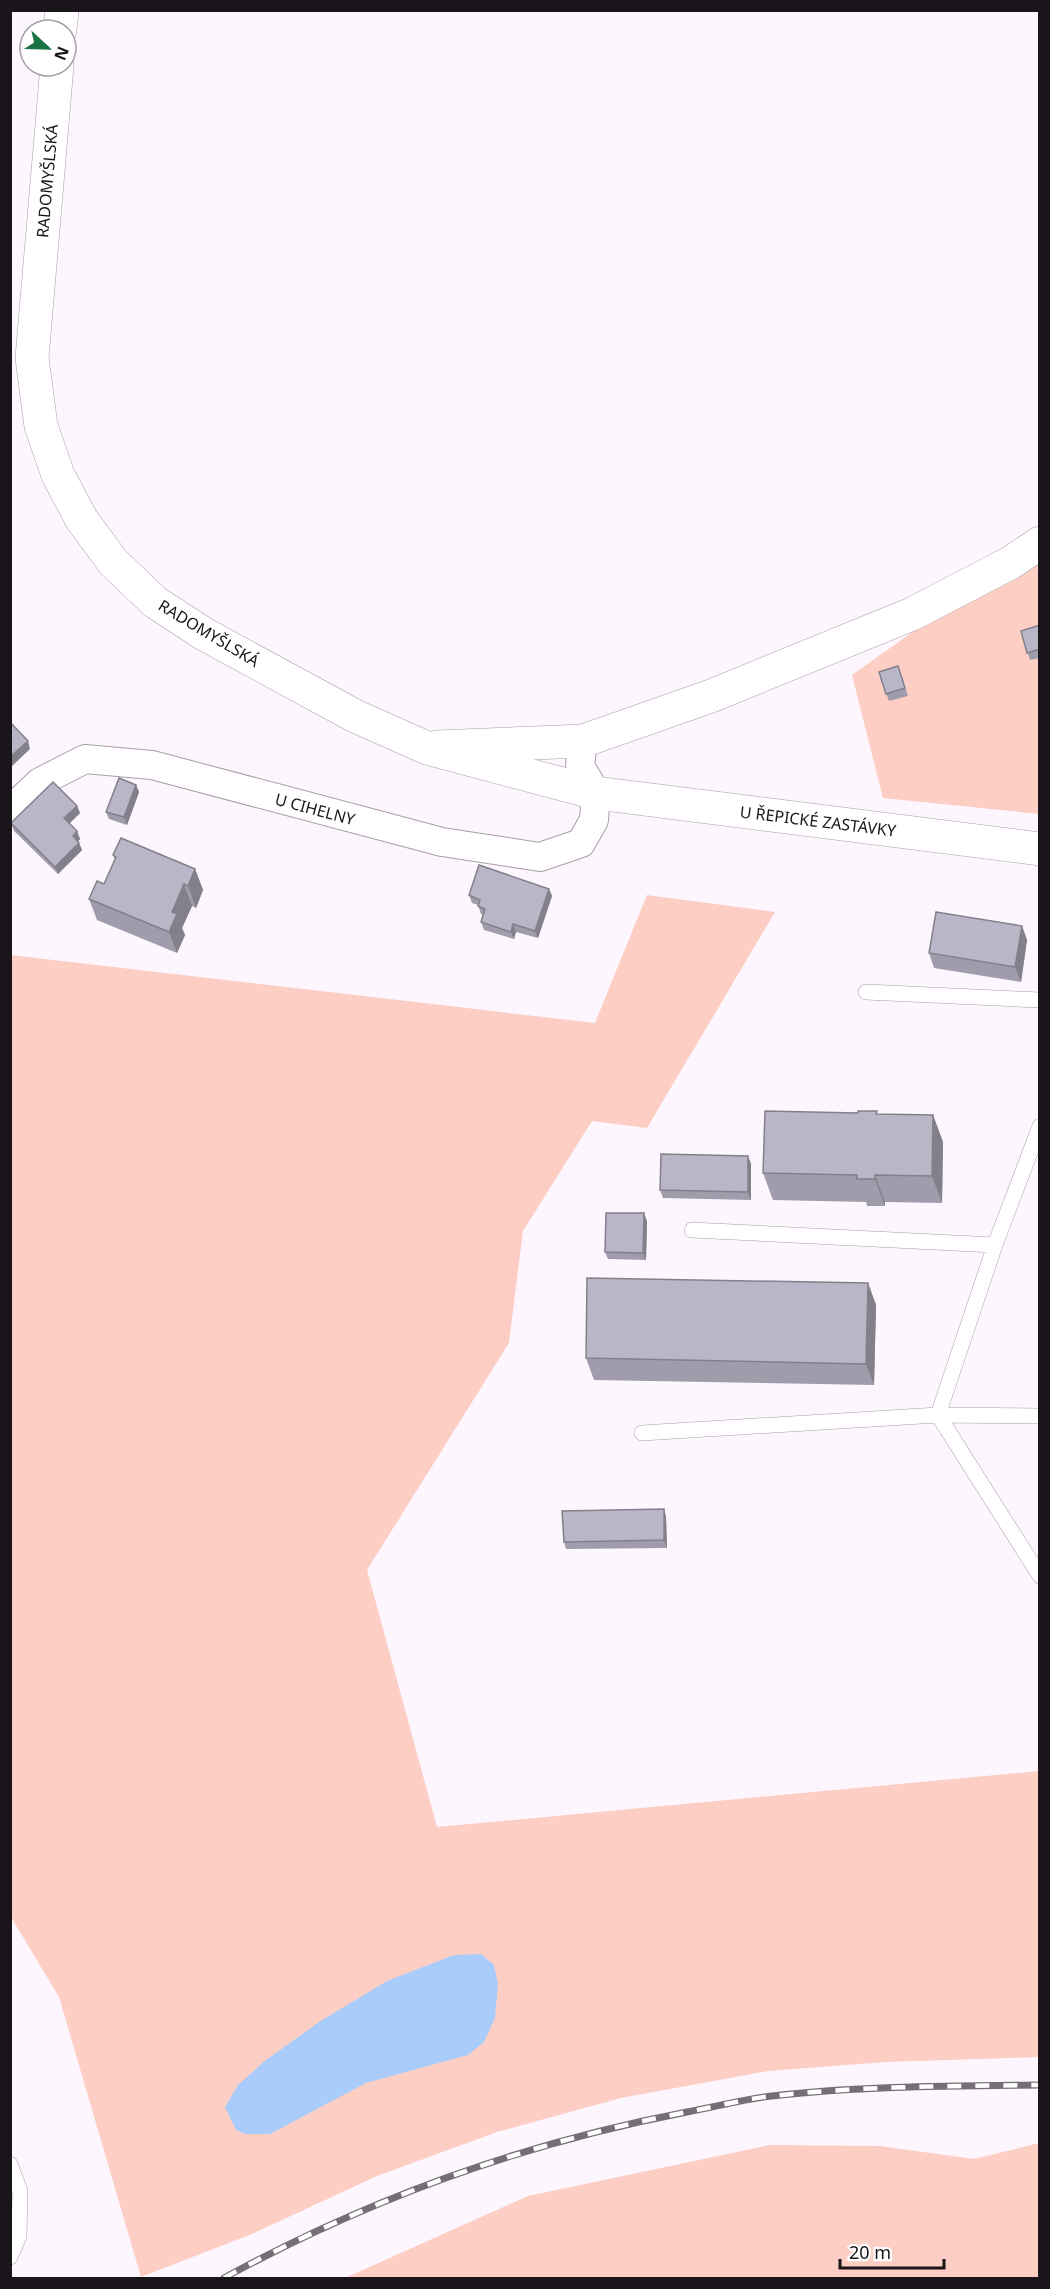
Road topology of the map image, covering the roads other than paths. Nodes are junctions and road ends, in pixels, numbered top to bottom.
1 (56, 78) edge
2 (1040, 543) edge
3 (583, 741) junction
4 (427, 748) junction
5 (596, 793) junction
6 (10, 810) edge
7 (1040, 849) edge
8 (866, 992) dead end
9 (1040, 1000) edge
10 (1040, 1126) edge
11 (1034, 1157) edge
12 (692, 1230) dead end
13 (995, 1245) junction
14 (938, 1415) junction
15 (1040, 1416) edge
16 (642, 1433) dead end
17 (1040, 1576) edge
18 (10, 2163) edge
19 (10, 2257) edge

1 - 4 main road, RADOMYŠLSKÁ
2 - 3 main road
3 - 4 main road
3 - 5 street
4 - 5 main road, RADOMYŠLSKÁ
5 - 6 street, U CIHELNY
5 - 7 main road, U ŘEPICKÉ ZASTÁVKY
8 - 9 lane
10 - 11 lane
11 - 13 lane
12 - 13 lane
13 - 14 lane
14 - 15 lane
14 - 16 lane
14 - 17 lane
18 - 19 lane

